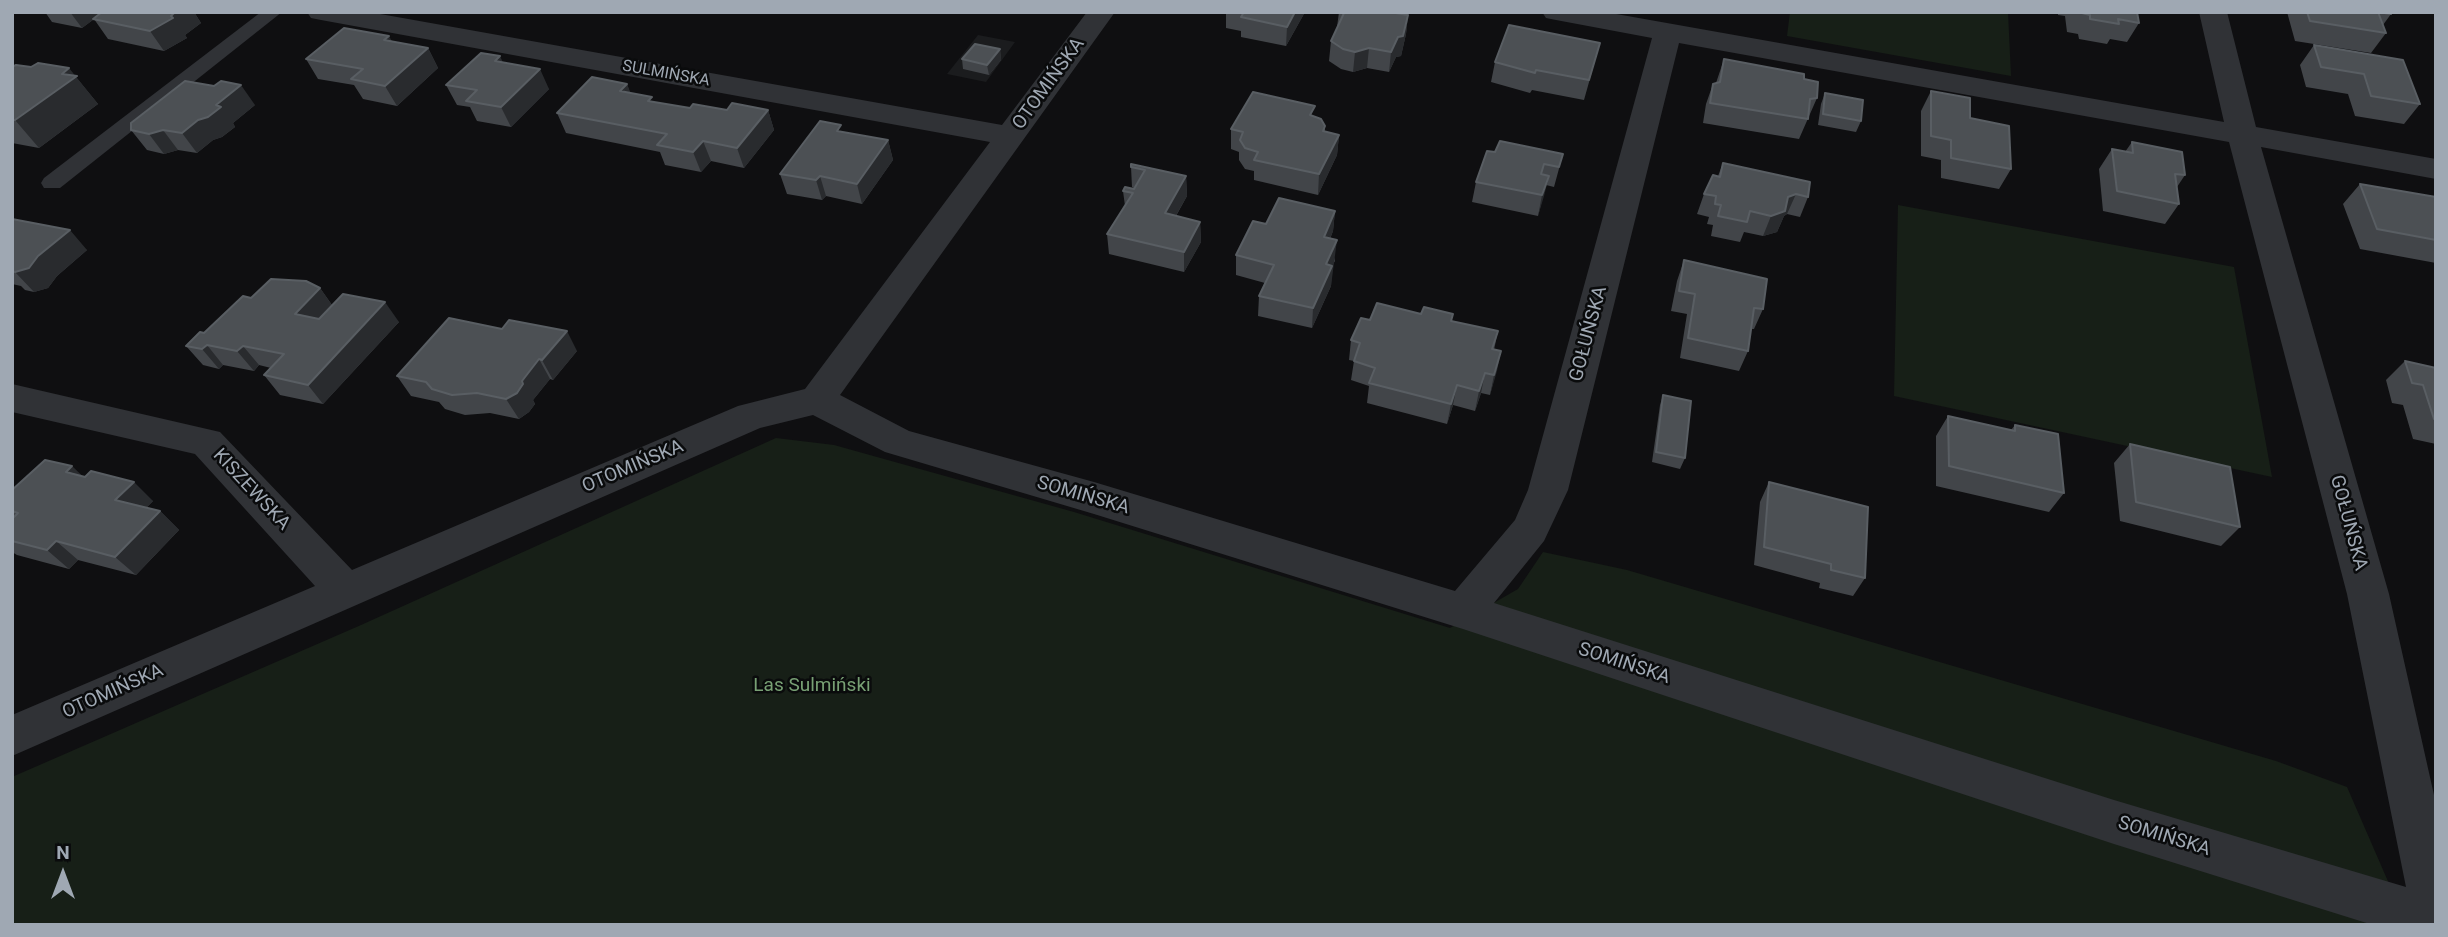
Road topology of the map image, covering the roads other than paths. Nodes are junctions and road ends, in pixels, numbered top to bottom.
1 (273, 12) edge
2 (321, 12) edge
3 (1101, 12) edge
4 (1556, 12) edge
5 (2213, 12) edge
6 (1668, 32) junction
7 (2242, 134) junction
8 (1011, 136) junction
9 (2436, 169) edge
10 (52, 183) dead end
11 (12, 398) edge
12 (817, 400) junction
13 (345, 591) junction
14 (1462, 611) junction
15 (12, 736) edge
16 (2436, 918) edge

1 - 10 lane
2 - 8 street, SULMIŃSKA
3 - 8 street, OTOMIŃSKA
4 - 6 street
5 - 7 street, GOŁUŃSKA
6 - 7 street
6 - 14 street, GOŁUŃSKA
7 - 9 street
7 - 16 street, GOŁUŃSKA
8 - 12 street, OTOMIŃSKA
11 - 13 street, KISZEWSKA
12 - 13 street, OTOMIŃSKA
12 - 14 street, SOMIŃSKA
13 - 15 street, OTOMIŃSKA
14 - 16 street, SOMIŃSKA

